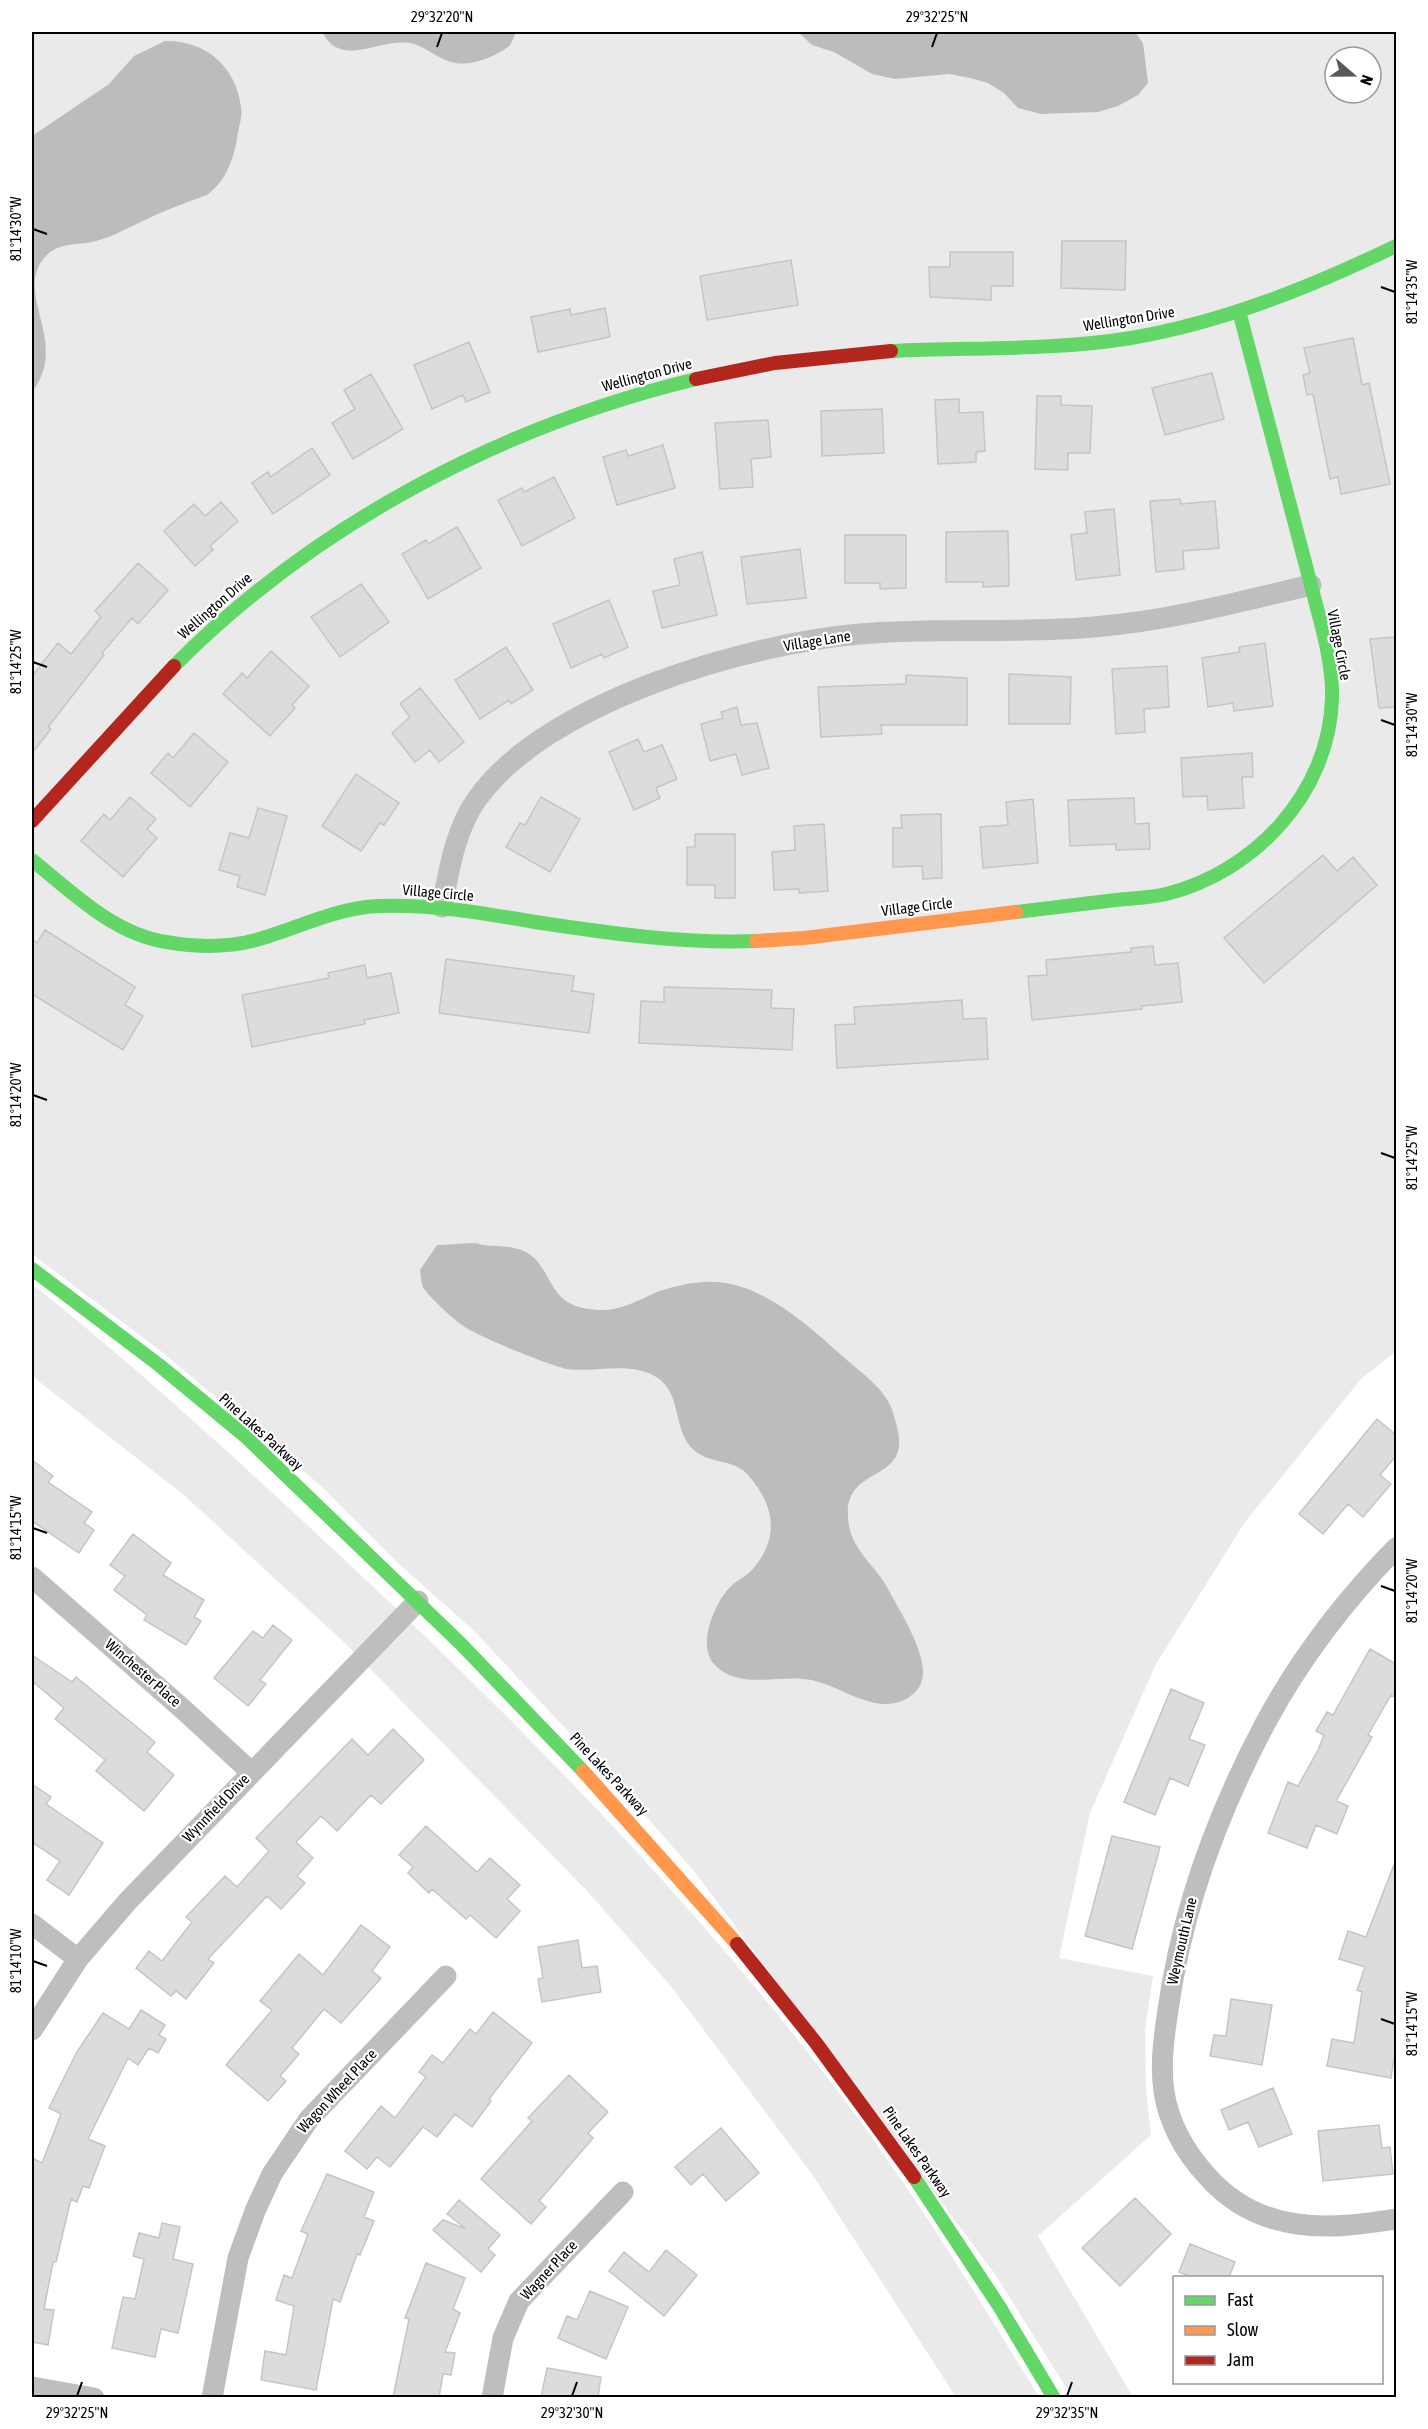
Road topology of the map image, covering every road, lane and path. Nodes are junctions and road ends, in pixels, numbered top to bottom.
1 (1396, 246) edge
2 (1239, 311) junction
3 (1311, 585) junction
4 (32, 821) edge
5 (32, 860) edge
6 (442, 907) junction
7 (32, 1269) edge
8 (1396, 1548) edge
9 (32, 1577) edge
10 (418, 1601) junction
11 (251, 1772) junction
12 (32, 1924) edge
13 (78, 1959) junction
14 (446, 1976) dead end
15 (32, 2030) edge
16 (623, 2192) dead end
17 (1396, 2219) edge
18 (32, 2387) edge
19 (94, 2397) edge
20 (212, 2397) edge
21 (492, 2397) edge
22 (1054, 2397) edge

1 - 2 street, Wellington Drive
2 - 3 street, Village Circle
2 - 4 street, Wellington Drive
3 - 6 street, Village Lane
3 - 6 street, Village Circle
5 - 6 street, Village Circle
7 - 10 street, Pine Lakes Parkway
8 - 17 street, Weymouth Lane
9 - 11 street, Winchester Place
10 - 11 street, Wynnfield Drive
10 - 22 street, Pine Lakes Parkway
11 - 13 street, Wynnfield Drive
12 - 13 street
13 - 15 street, Wynnfield Drive
14 - 20 street, Wagon Wheel Place
16 - 21 street, Wagner Place
18 - 19 street

